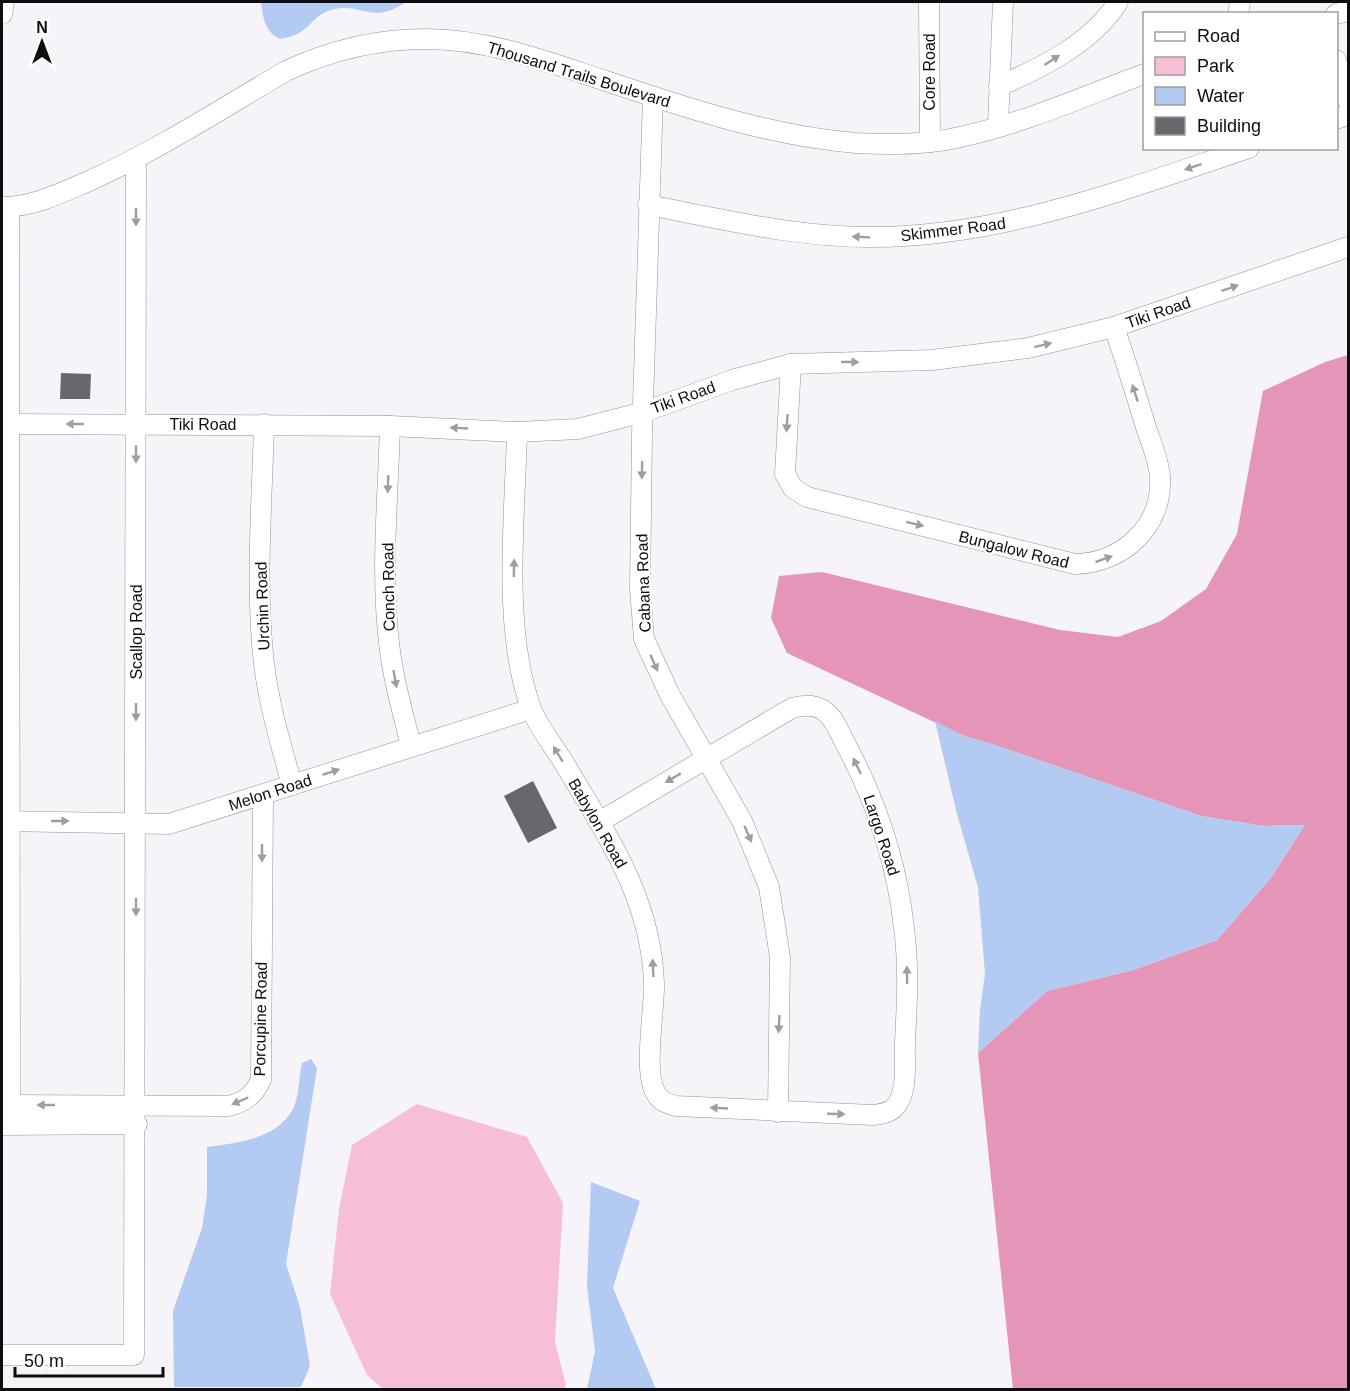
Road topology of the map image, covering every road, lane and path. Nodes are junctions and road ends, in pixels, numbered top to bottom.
1 (4, 2) edge
2 (929, 2) edge
3 (1003, 2) edge
4 (1118, 2) edge
5 (2, 14) edge
6 (1338, 67) edge
7 (1143, 74) edge
8 (999, 86) junction
9 (653, 97) junction
10 (1348, 100) edge
11 (998, 126) junction
12 (930, 142) junction
13 (1243, 150) edge
14 (136, 158) junction
15 (648, 205) junction
16 (5, 207) edge
17 (1348, 247) edge
18 (1114, 327) junction
19 (791, 364) junction
20 (644, 412) junction
21 (5, 424) edge
22 (136, 424) junction
23 (264, 424) junction
24 (390, 426) junction
25 (517, 432) junction
26 (531, 709) junction
27 (411, 745) junction
28 (706, 758) junction
29 (292, 785) junction
30 (263, 795) junction
31 (6, 821) edge
32 (136, 821) junction
33 (599, 822) junction
34 (6, 1105) edge
35 (778, 1112) junction
36 (136, 1115) junction
37 (2, 1125) edge
38 (2, 1354) edge

1 - 5 lane
2 - 12 lane, Core Road
3 - 8 lane
8 -> 4 lane
6 - 10 lane
7 - 11 lane, Thousand Trails Boulevard
8 - 11 lane
9 - 12 lane, Thousand Trails Boulevard
9 - 14 lane, Thousand Trails Boulevard
9 - 15 lane, Cabana Road
11 - 12 lane, Thousand Trails Boulevard
13 -> 15 lane, Skimmer Road
14 - 16 lane, Thousand Trails Boulevard
14 -> 22 lane, Scallop Road
15 - 20 lane, Cabana Road
16 - 21 lane
18 -> 17 lane, Tiki Road
19 -> 18 lane, Tiki Road
19 -> 18 lane, Bungalow Road
19 - 20 lane, Tiki Road
20 - 25 lane, Tiki Road
20 -> 28 lane, Cabana Road
22 -> 21 lane, Tiki Road
21 - 31 lane
22 - 23 lane, Tiki Road
22 -> 32 lane, Scallop Road
23 - 24 lane, Tiki Road
23 - 29 lane, Urchin Road
25 -> 24 lane, Tiki Road
24 -> 27 lane, Conch Road
26 -> 25 lane, Babylon Road
26 - 27 lane, Melon Road
33 -> 26 lane, Babylon Road
29 -> 27 lane, Melon Road
28 -> 33 lane, Largo Road
28 -> 35 lane, Cabana Road
35 -> 28 lane, Largo Road
29 - 30 lane, Melon Road
30 - 32 lane, Melon Road
30 -> 36 lane, Porcupine Road
31 -> 32 lane, Melon Road
31 - 34 lane
32 -> 36 lane, Scallop Road
35 -> 33 lane, Babylon Road
36 -> 34 lane, Porcupine Road
36 - 37 lane
36 - 38 lane, Scallop Road

